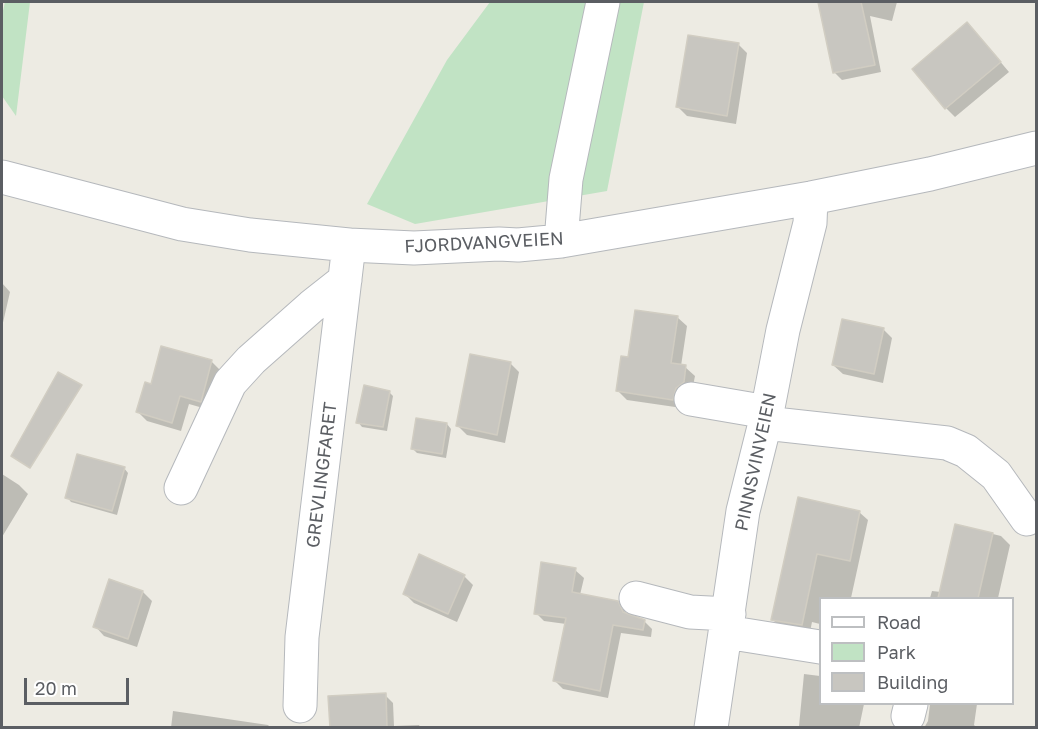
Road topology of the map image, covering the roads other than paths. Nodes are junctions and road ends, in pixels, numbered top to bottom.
1 (603, 2) edge
2 (1036, 148) edge
3 (2, 177) edge
4 (811, 198) junction
5 (561, 241) junction
6 (349, 245) junction
7 (345, 280) junction
8 (691, 399) dead end
9 (766, 418) junction
10 (181, 488) dead end
11 (1027, 519) dead end
12 (636, 598) dead end
13 (727, 623) junction
14 (819, 647) edge
15 (300, 706) dead end
16 (711, 728) edge

1 - 5 street
2 - 4 street, FJORDVANGVEIEN
3 - 6 street, FJORDVANGVEIEN
4 - 5 street, FJORDVANGVEIEN
4 - 9 street, PINNSVINVEIEN
5 - 6 street, FJORDVANGVEIEN
6 - 7 street, GREVLINGFARET
7 - 10 street
7 - 15 street, GREVLINGFARET
8 - 9 street
9 - 11 street
9 - 13 street, PINNSVINVEIEN
12 - 13 street
13 - 14 street
13 - 16 street, PINNSVINVEIEN

